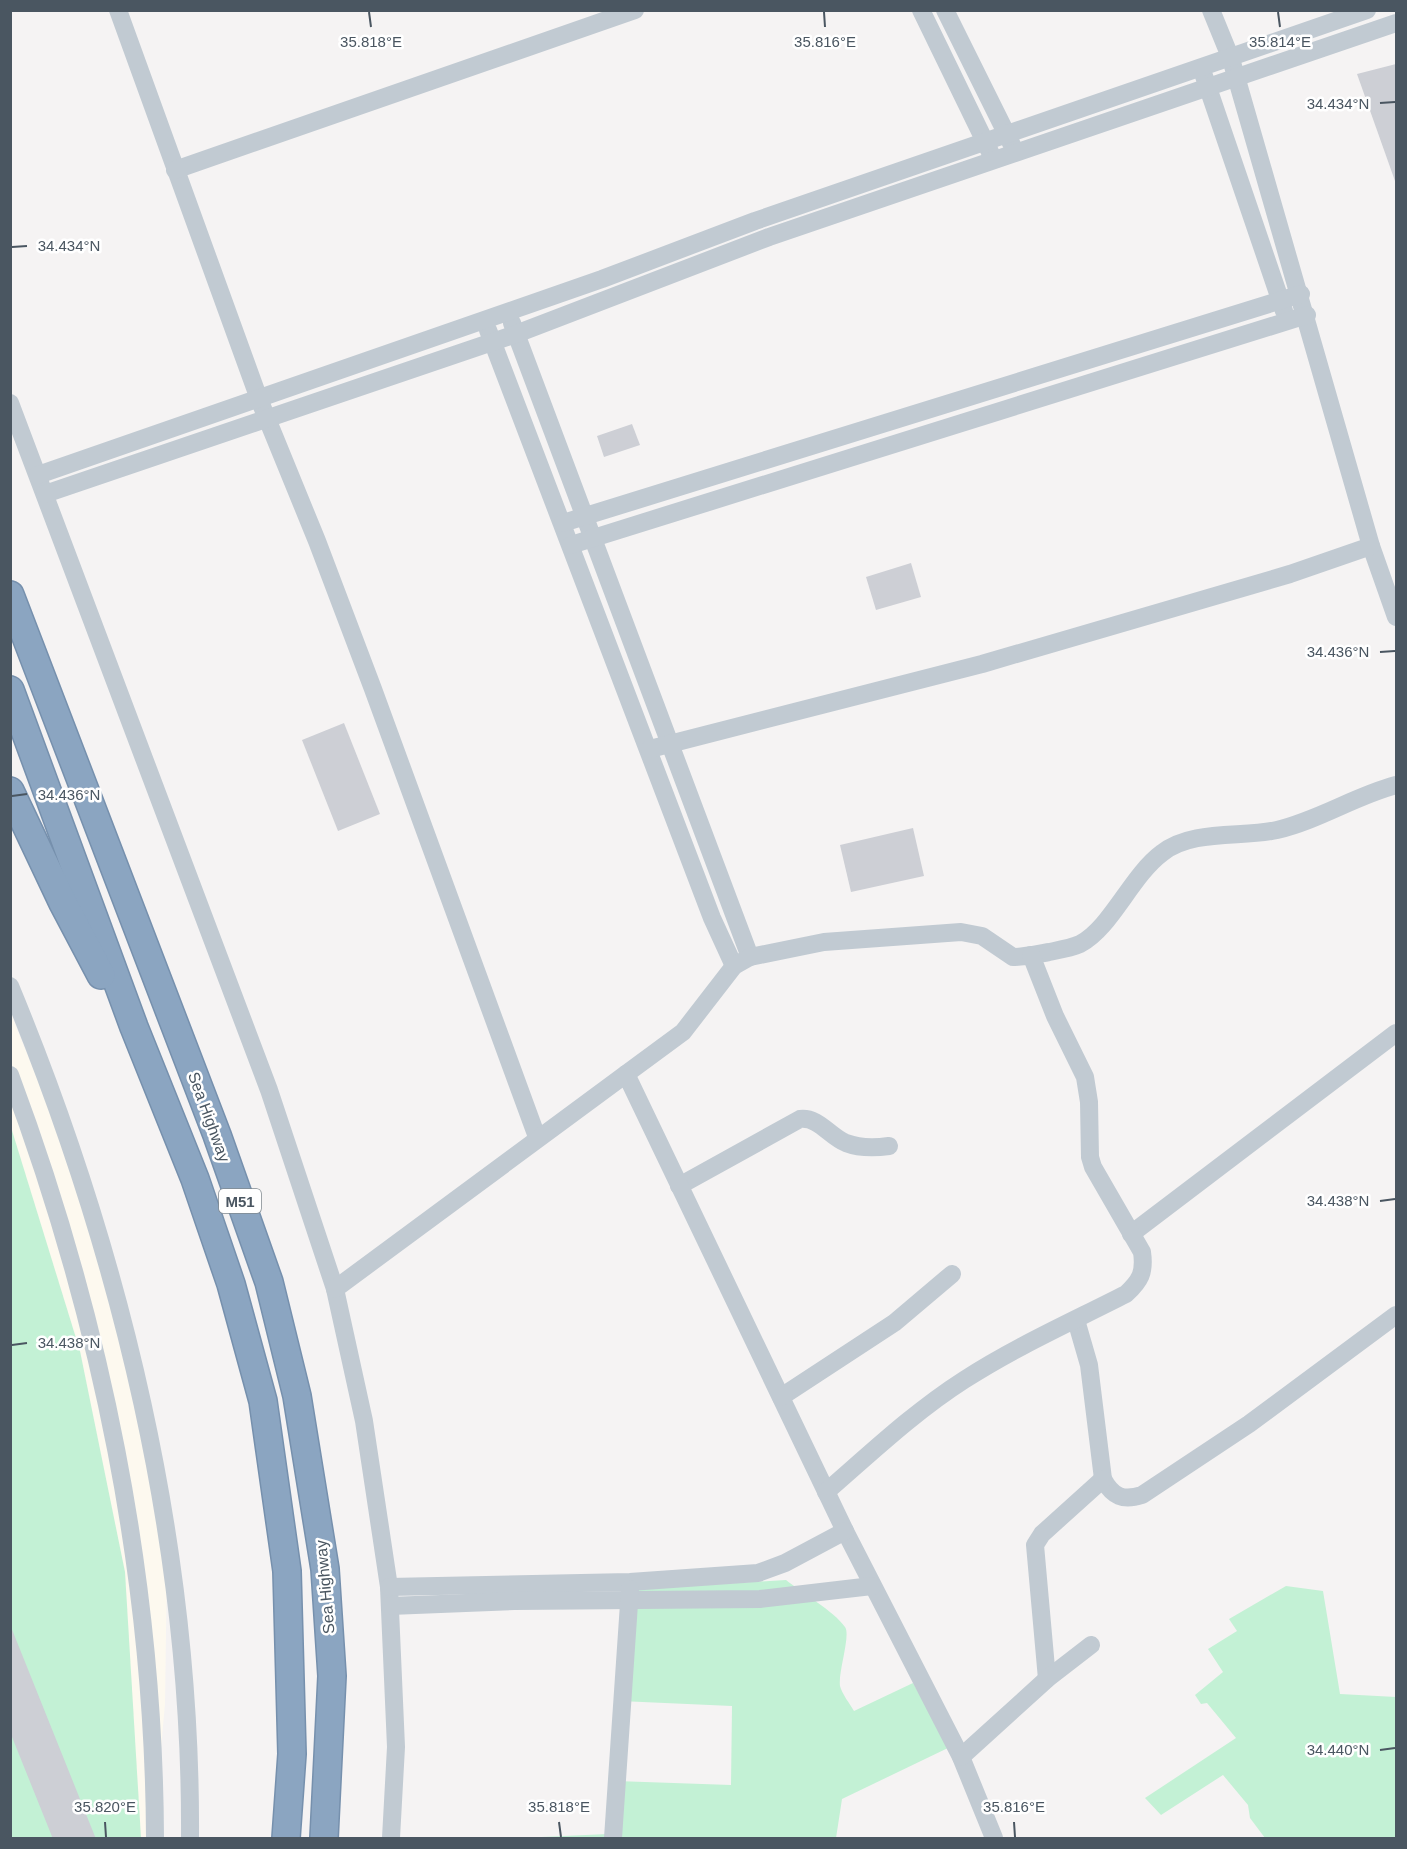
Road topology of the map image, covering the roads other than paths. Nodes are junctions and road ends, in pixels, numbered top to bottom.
1 (118, 10) edge
2 (635, 10) edge
3 (921, 10) edge
4 (945, 10) edge
5 (1211, 10) edge
6 (1367, 10) edge
7 (1396, 23) edge
8 (1232, 59) junction
9 (1201, 69) junction
10 (1237, 78) junction
11 (1207, 88) junction
12 (1008, 135) junction
13 (986, 143) junction
14 (1016, 152) junction
15 (993, 160) junction
16 (176, 170) junction
17 (1301, 294) junction
18 (1280, 302) junction
19 (509, 311) junction
20 (1306, 315) junction
21 (484, 320) junction
22 (1288, 321) junction
23 (516, 334) junction
24 (493, 342) junction
25 (1312, 348) junction
26 (259, 399) junction
27 (10, 403) edge
28 (268, 420) junction
29 (38, 475) junction
30 (45, 494) junction
31 (583, 516) junction
32 (563, 523) junction
33 (591, 537) junction
34 (571, 545) junction
35 (1371, 546) junction
36 (10, 595) edge
37 (1396, 617) edge
38 (10, 690) edge
39 (671, 743) junction
40 (650, 749) junction
41 (1396, 785) edge
42 (10, 791) edge
43 (1031, 955) junction
44 (750, 957) junction
45 (734, 966) junction
46 (10, 986) edge
47 (134, 1027) junction
48 (1396, 1033) edge
49 (626, 1074) junction
50 (10, 1075) edge
51 (537, 1137) junction
52 (889, 1146) dead end
53 (679, 1186) junction
54 (1131, 1234) junction
55 (952, 1274) dead end
56 (335, 1289) junction
57 (1396, 1315) edge
58 (1076, 1320) junction
59 (781, 1397) junction
60 (1103, 1479) junction
61 (826, 1492) junction
62 (845, 1531) junction
63 (630, 1582) junction
64 (872, 1586) junction
65 (389, 1587) junction
66 (629, 1600) junction
67 (390, 1606) junction
68 (1091, 1645) dead end
69 (1047, 1678) junction
70 (961, 1757) junction
71 (155, 1839) edge
72 (190, 1839) edge
73 (286, 1839) edge
74 (324, 1839) edge
75 (392, 1839) edge
76 (613, 1839) edge
77 (994, 1839) edge

1 - 16 street
2 - 16 street
3 - 13 street
4 - 12 street
5 - 8 street
6 - 8 street
7 - 10 street
8 - 9 street
8 - 10 street
9 - 11 street
9 - 12 street
10 - 11 street
10 - 17 street
11 - 14 street
11 - 18 street
12 - 13 street
12 - 14 street
13 - 15 street
13 - 19 street
14 - 15 street
15 - 23 street
16 - 26 street
17 - 18 street
17 - 20 street
18 - 22 street
18 - 31 street
19 - 21 street
19 - 23 street
20 - 22 street
20 - 25 street
21 - 24 street
21 - 26 street
22 - 25 street
22 - 33 street
23 - 24 street
23 - 31 street
24 - 28 street
24 - 32 street
25 - 35 street
26 - 28 street
26 - 29 street
27 - 29 street
28 - 30 street
28 - 51 street
29 - 30 street
30 - 56 street
31 - 32 street
31 - 33 street
32 - 34 street
33 - 34 street
33 - 39 street
34 - 40 street
35 - 37 street
35 - 39 street
36 - 74 highway, Sea Highway / M51
38 - 47 highway, M51
39 - 40 street
39 - 44 street
40 - 45 street
41 - 43 street
42 - 47 highway
43 - 44 street
43 - 54 street
44 - 45 street
45 - 49 street
46 - 72 street
47 - 73 highway, M51
48 - 54 street
49 - 51 street
49 - 53 street
50 - 71 street
51 - 56 street
52 - 53 street
53 - 59 street
54 - 58 street
55 - 59 street
56 - 65 street
57 - 60 street
58 - 60 street
58 - 61 street
59 - 61 street
60 - 69 street
61 - 62 street
62 - 63 street
62 - 64 street
63 - 65 street
63 - 66 street
64 - 66 street
64 - 70 street
65 - 67 street
66 - 67 street
66 - 76 street
67 - 75 street
68 - 69 street
69 - 70 street
70 - 77 street

